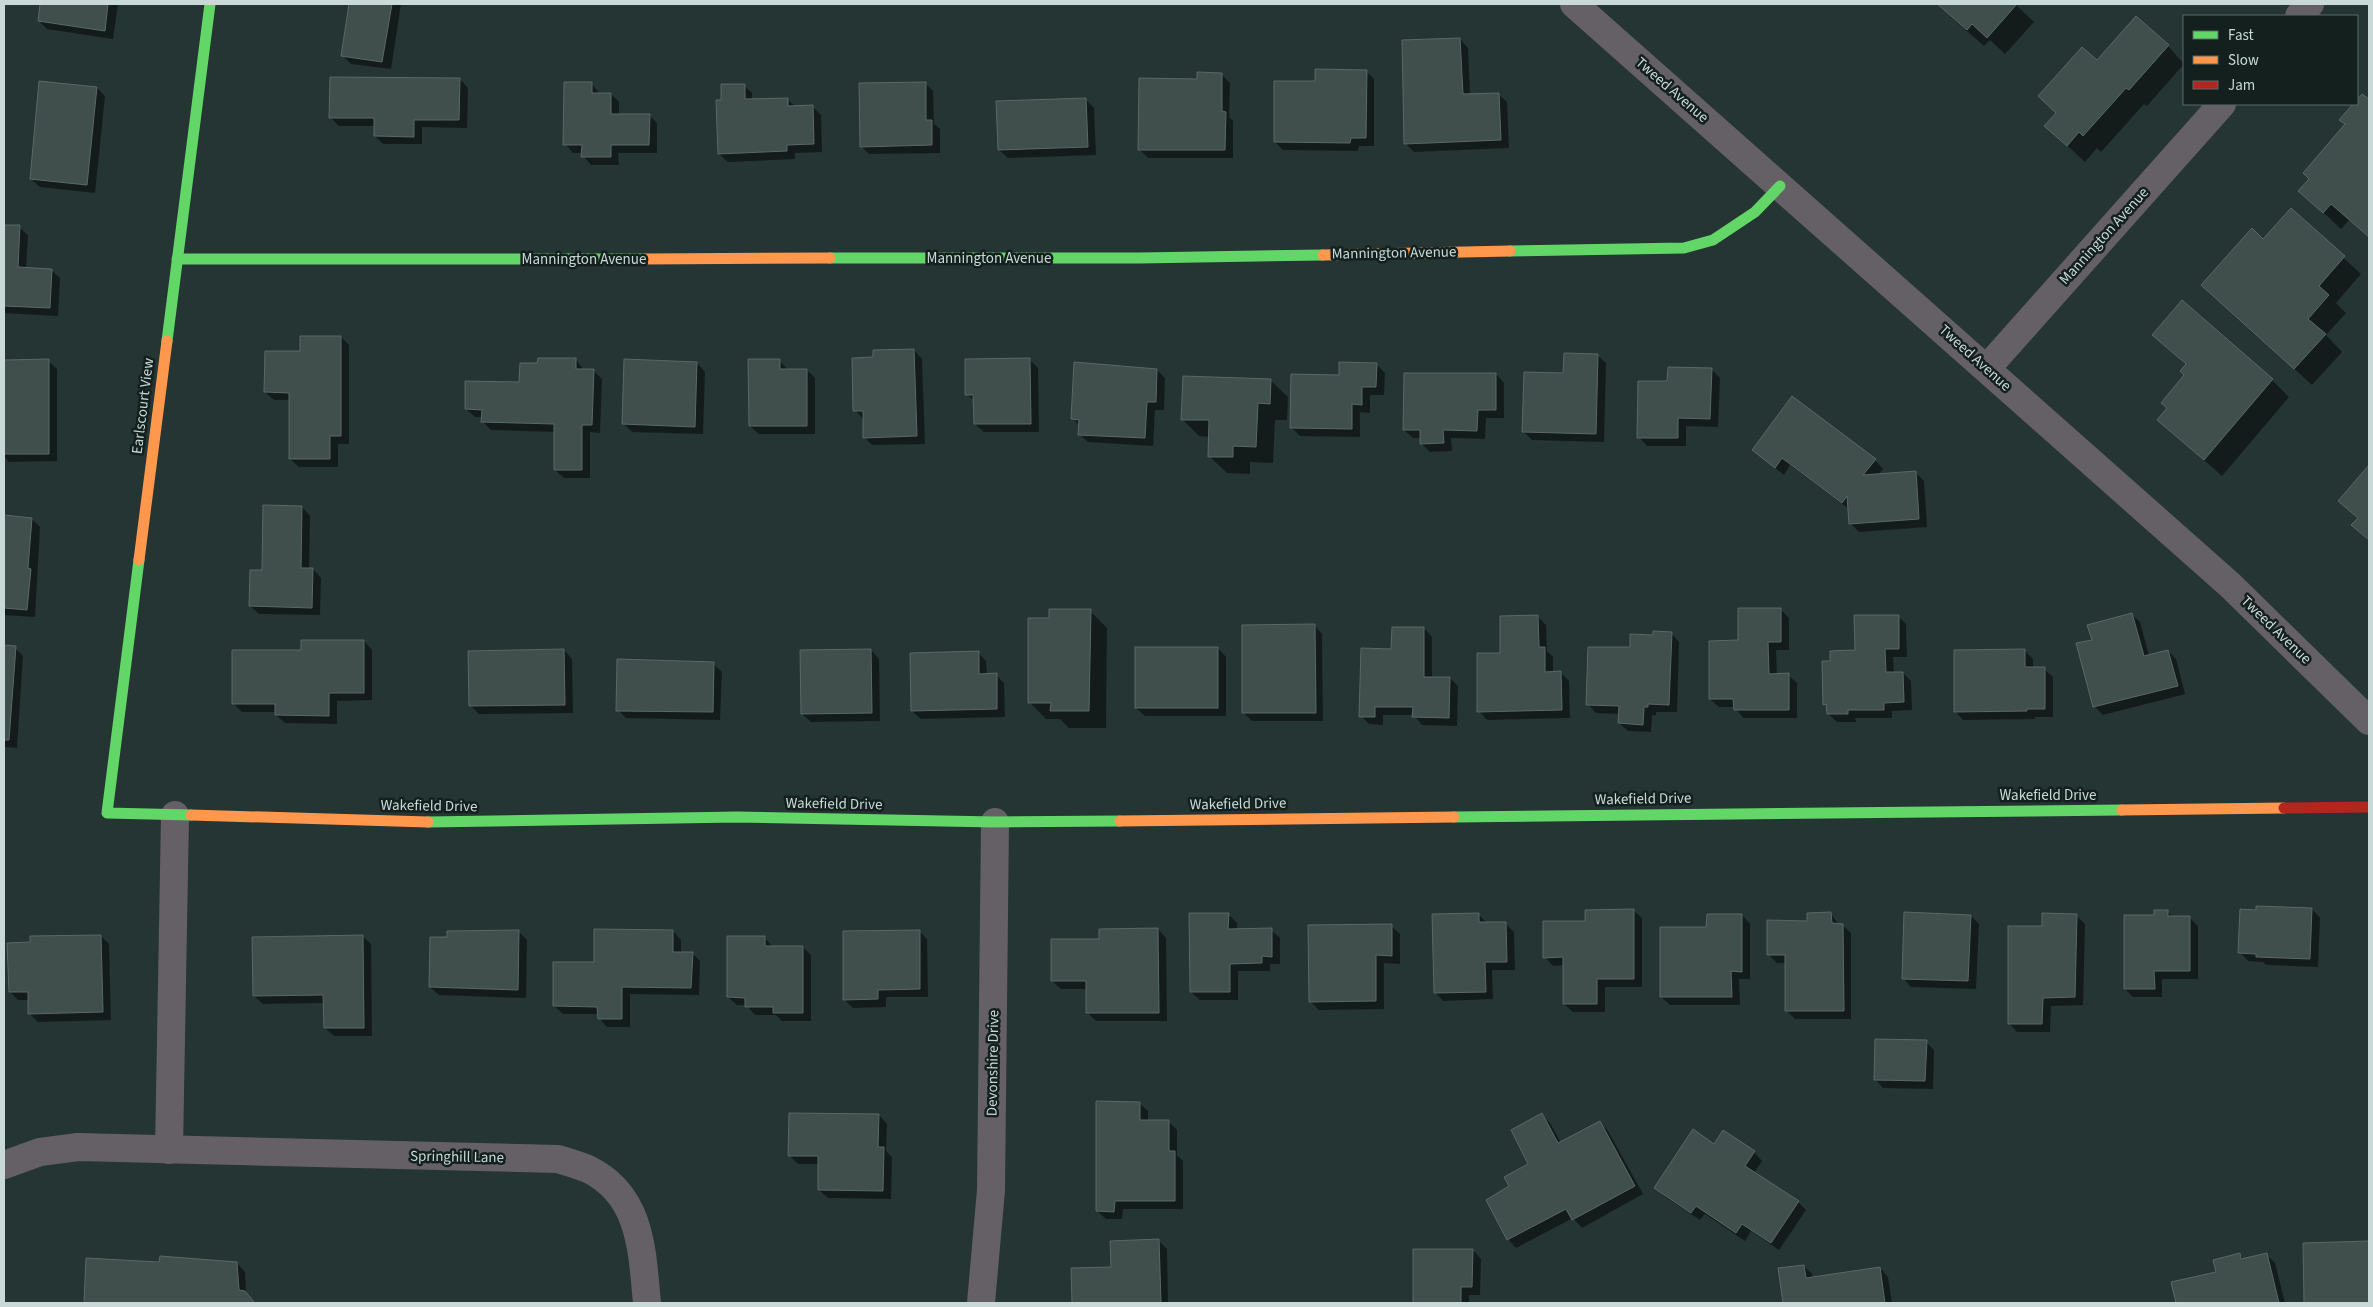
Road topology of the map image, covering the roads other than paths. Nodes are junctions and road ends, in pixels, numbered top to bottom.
1 (210, 4) edge
2 (1574, 4) edge
3 (2310, 4) edge
4 (2300, 15) edge
5 (2221, 105) edge
6 (1780, 186) junction
7 (176, 260) junction
8 (1986, 368) junction
9 (2369, 721) edge
10 (2369, 807) edge
11 (107, 813) joint
12 (175, 815) junction
13 (995, 822) junction
14 (169, 1150) junction
15 (4, 1165) edge
16 (647, 1303) edge
17 (981, 1303) edge

1 - 7 street, Earlscourt View
2 - 6 street, Tweed Avenue
3 - 4 street
5 - 8 street, Mannington Avenue
6 - 7 street, Mannington Avenue
6 - 8 street, Tweed Avenue
7 - 11 street, Earlscourt View
8 - 9 street, Tweed Avenue
10 - 13 street, Wakefield Drive
11 - 12 street, Wakefield Drive
12 - 13 street, Wakefield Drive
12 - 14 street
13 - 17 street, Devonshire Drive
14 - 15 street, Springhill Lane
14 - 16 street, Springhill Lane

